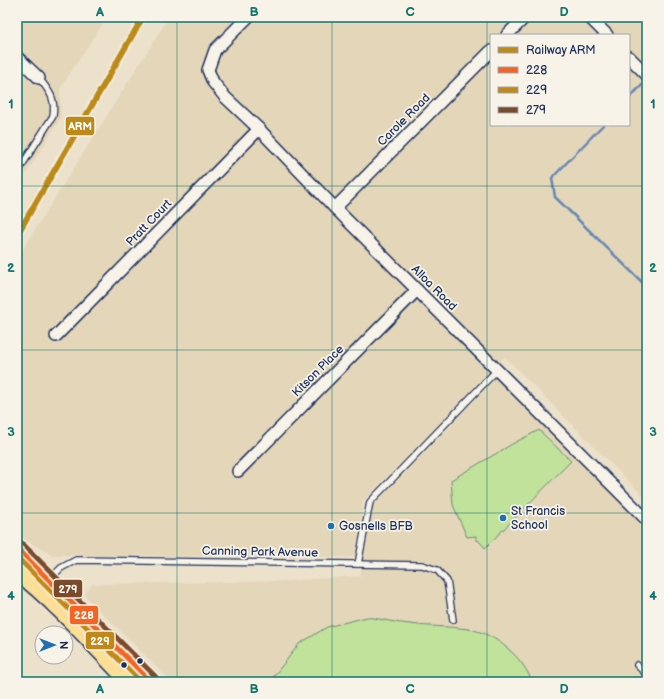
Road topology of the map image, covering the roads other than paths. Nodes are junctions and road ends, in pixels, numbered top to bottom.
1 (248, 17) edge
2 (525, 17) edge
3 (588, 17) edge
4 (508, 34) edge
5 (606, 34) edge
6 (490, 52) edge
7 (17, 56) edge
8 (630, 58) edge
9 (645, 74) edge
10 (39, 78) joint
11 (259, 129) junction
12 (17, 173) edge
13 (335, 208) junction
14 (417, 290) junction
15 (56, 336) dead end
16 (497, 370) junction
17 (238, 471) dead end
18 (647, 520) edge
19 (17, 548) edge
20 (358, 564) junction
21 (17, 571) edge
22 (44, 585) junction
23 (453, 620) dead end
24 (637, 665) dead end
25 (647, 675) edge
26 (130, 682) edge
27 (151, 682) edge

1 - 11 street, Alloa Road
2 - 4 street
3 - 5 street
6 - 13 street, Carole Road
7 - 10 street
8 - 9 street
10 - 12 lane
11 - 13 street, Alloa Road
11 - 15 street, Pratt Court
13 - 14 street, Alloa Road
14 - 16 street, Alloa Road
14 - 17 street, Kitson Place
16 - 18 street, Alloa Road
16 - 20 lane
19 - 22 main road
20 - 22 lane, Canning Park Avenue
20 - 23 lane, Canning Park Avenue
21 - 22 main road
22 - 26 main road
22 - 27 main road
24 - 25 lane

